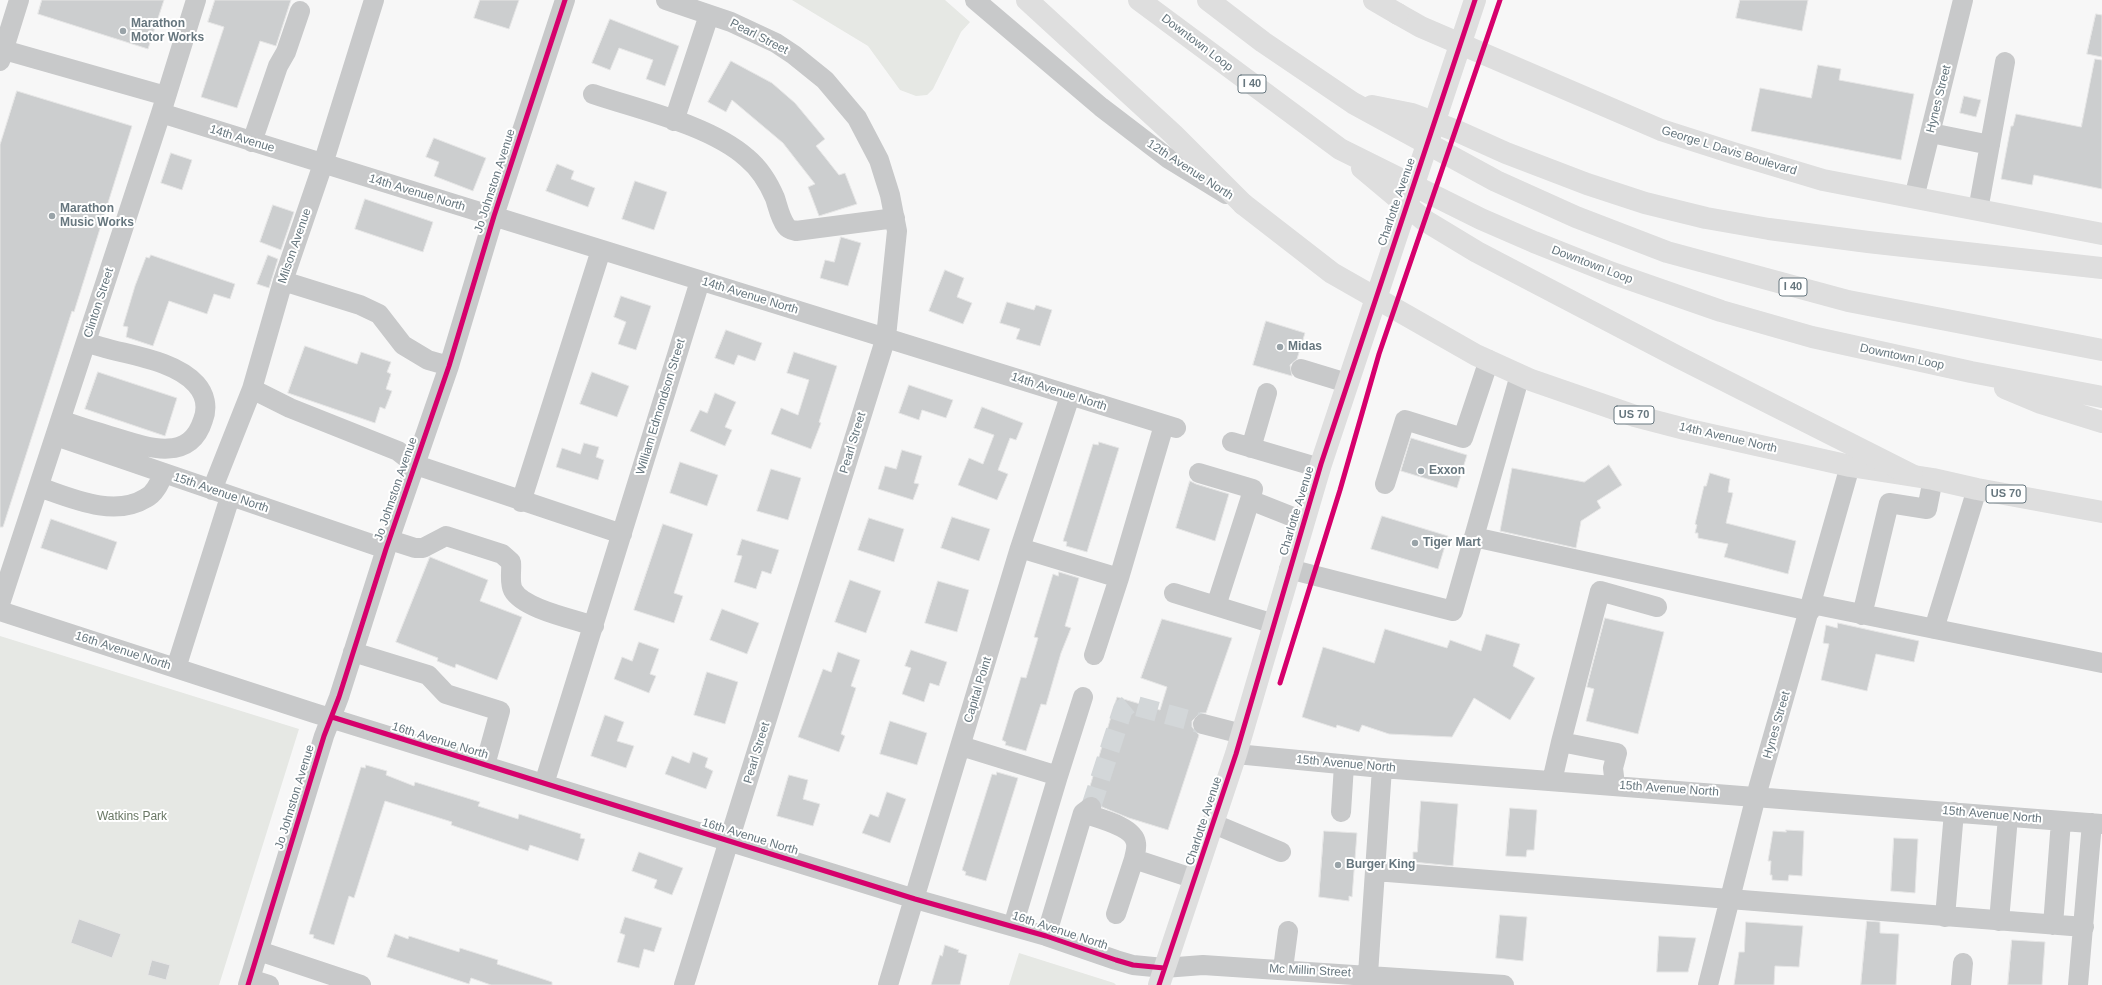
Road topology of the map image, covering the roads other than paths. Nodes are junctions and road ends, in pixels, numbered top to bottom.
1 (18, 0) edge
2 (196, 0) edge
3 (374, 0) edge
4 (565, 0) edge
5 (666, 0) edge
6 (975, 0) edge
7 (1027, 0) edge
8 (1140, 0) edge
9 (1208, 0) edge
10 (1374, 0) edge
11 (1379, 0) edge
12 (1475, 0) edge
13 (1963, 0) edge
14 (702, 9) edge
15 (300, 11) dead end
16 (1398, 14) junction
17 (1462, 45) junction
18 (2, 56) edge
19 (2005, 62) dead end
20 (593, 94) dead end
21 (1353, 103) junction
22 (164, 104) junction
23 (674, 121) junction
24 (1931, 133) junction
25 (252, 142) junction
26 (1990, 145) junction
27 (1340, 149) junction
28 (323, 164) junction
29 (1914, 198) junction
30 (1243, 204) junction
31 (1978, 210) junction
32 (494, 216) junction
33 (895, 218) junction
34 (2102, 234) edge
35 (601, 250) junction
36 (2102, 268) edge
37 (283, 281) junction
38 (700, 281) junction
39 (1376, 298) junction
40 (2009, 333) junction
41 (886, 337) junction
42 (2102, 338) edge
43 (86, 342) junction
44 (2102, 350) edge
45 (1489, 360) junction
46 (449, 366) junction
47 (1300, 368) dead end
48 (1971, 372) junction
49 (1520, 375) junction
50 (1348, 383) junction
51 (252, 389) junction
52 (1267, 393) dead end
53 (1070, 396) junction
54 (2102, 397) edge
55 (2102, 422) edge
56 (58, 428) junction
57 (1232, 442) dead end
58 (1251, 448) junction
59 (416, 466) junction
60 (1850, 466) junction
61 (1320, 468) junction
62 (1199, 473) dead end
63 (164, 474) junction
64 (1922, 477) junction
65 (1385, 484) dead end
66 (39, 487) junction
67 (1977, 489) junction
68 (221, 494) junction
69 (1250, 500) junction
70 (521, 502) junction
71 (2102, 512) edge
72 (1303, 521) junction
73 (622, 534) junction
74 (1474, 537) junction
75 (388, 545) junction
76 (1020, 548) junction
77 (1290, 569) junction
78 (1118, 578) junction
79 (1174, 593) dead end
80 (0, 604) edge
81 (1216, 606) junction
82 (1657, 607) dead end
83 (1811, 608) junction
84 (0, 611) edge
85 (1862, 615) junction
86 (1274, 624) junction
87 (594, 626) junction
88 (1934, 629) junction
89 (353, 652) junction
90 (1094, 655) dead end
91 (2102, 663) edge
92 (176, 668) junction
93 (1083, 697) dead end
94 (332, 717) junction
95 (1203, 724) tunnel mouth
96 (1561, 742) junction
97 (1239, 744) junction
98 (961, 746) junction
99 (484, 765) junction
100 (1344, 765) junction
101 (1382, 768) junction
102 (1058, 776) junction
103 (1552, 780) junction
104 (544, 784) junction
105 (1615, 785) junction
106 (1756, 796) junction
107 (1341, 812) dead end
108 (1954, 812) junction
109 (2008, 817) junction
110 (2061, 821) junction
111 (1214, 824) junction
112 (2097, 824) edge
113 (729, 841) junction
114 (1282, 852) dead end
115 (1134, 859) junction
116 (1375, 871) junction
117 (1195, 879) junction
118 (915, 899) junction
119 (1730, 900) junction
120 (1116, 914) dead end
121 (1945, 917) junction
122 (1999, 921) junction
123 (2053, 925) junction
124 (1013, 926) junction
125 (2084, 927) junction
126 (1288, 931) dead end
127 (1046, 936) junction
128 (259, 951) junction
129 (1963, 963) dead end
130 (1283, 969) junction
131 (1368, 974) junction
132 (1161, 976) edge
133 (249, 982) edge
134 (269, 985) edge
135 (361, 985) edge
136 (684, 985) edge
137 (888, 985) edge
138 (1504, 985) edge
139 (1708, 985) edge
140 (1961, 985) edge
141 (2078, 985) edge

1 - 18 street
2 - 22 street, Clinton Street
3 - 28 street, Milson Avenue
4 - 32 street, Jo Johnston Avenue
5 - 14 street, Pearl Street
6 - 30 street, 12th Avenue North
7 - 30 main road
8 - 27 main road, Downtown Loop / I 40
9 - 21 main road, I 40
10 - 16 main road
11 - 16 street, George L Davis Boulevard
12 - 17 main road, Charlotte Avenue
13 - 24 street, Hynes Street
14 - 23 street
14 - 33 street, Pearl Street
15 - 25 street
16 - 17 main road, George L Davis Boulevard
17 - 29 main road, George L Davis Boulevard
17 - 39 main road, Charlotte Avenue
18 - 22 street, 14th Avenue
19 - 26 street
20 - 23 street
21 - 36 main road
21 - 40 main road, I 40
22 - 25 street, 14th Avenue
22 - 43 street, Clinton Street
23 - 33 street
24 - 26 street
24 - 29 street, Hynes Street
25 - 28 street, 14th Avenue
26 - 31 street
27 - 48 main road, Downtown Loop / I 40
27 - 64 main road
28 - 32 street, 14th Avenue North
28 - 37 street, Milson Avenue
29 - 31 main road, George L Davis Boulevard
30 - 39 main road, 12th Avenue North
31 - 34 main road, George L Davis Boulevard
32 - 35 street, 14th Avenue North
32 - 46 street, Jo Johnston Avenue
33 - 41 street, Pearl Street
35 - 38 street, 14th Avenue North
35 - 70 street
37 - 46 street
37 - 51 street, Milson Avenue
38 - 41 street, 14th Avenue North
38 - 73 street, William Edmondson Street
39 - 45 main road, 14th Avenue North / US 70
39 - 50 main road, Charlotte Avenue
40 - 42 main road
40 - 44 main road, I 40
41 - 53 street, 14th Avenue North
41 - 113 street, Pearl Street
43 - 56 street, Clinton Street
43 - 56 street
45 - 49 main road, 14th Avenue North / US 70
45 - 65 street
46 - 59 street, Jo Johnston Avenue
47 - 50 street
48 - 54 main road, Downtown Loop / I 40
48 - 55 main road
49 - 60 main road, 14th Avenue North / US 70
49 - 74 street
50 - 61 main road, Charlotte Avenue
51 - 59 street
51 - 68 street, Milson Avenue
52 - 58 street
53 - 76 street, Capital Point
53 - 78 street, 14th Avenue North
56 - 63 street, 15th Avenue North
56 - 66 street, Clinton Street
57 - 58 street
58 - 61 street
59 - 70 street
59 - 75 street, Jo Johnston Avenue
60 - 64 main road, 14th Avenue North / US 70
60 - 83 street, Hynes Street
61 - 72 main road, Charlotte Avenue
62 - 69 street
63 - 66 street
63 - 68 street, 15th Avenue North
64 - 67 main road, 14th Avenue North / US 70
64 - 85 street
66 - 80 street, Clinton Street
67 - 71 main road, 14th Avenue North / US 70
67 - 88 street
68 - 75 street, 15th Avenue North
68 - 92 street, Milson Avenue
69 - 72 street
69 - 81 street
70 - 73 street
72 - 77 main road, Charlotte Avenue
73 - 87 street, William Edmondson Street
74 - 77 street
74 - 83 street
75 - 87 street, 15th Avenue North
75 - 89 street, Jo Johnston Avenue
76 - 78 street
76 - 98 street, Capital Point
77 - 86 main road, Charlotte Avenue
78 - 90 street
79 - 81 street
81 - 86 street
82 - 96 street
83 - 85 street
83 - 106 street, Hynes Street
84 - 92 street, 16th Avenue North
85 - 88 street
86 - 97 main road, Charlotte Avenue
87 - 104 street, William Edmondson Street
88 - 91 street
89 - 94 street, Jo Johnston Avenue
89 - 99 street
92 - 94 street, 16th Avenue North
93 - 102 street
94 - 99 street, 16th Avenue North
94 - 128 street, Jo Johnston Avenue
95 - 97 street, 15th Avenue North
96 - 103 street
96 - 105 street
97 - 100 street, 15th Avenue North
97 - 111 main road, Charlotte Avenue
98 - 102 street
98 - 118 street, Capital Point
99 - 104 street, 16th Avenue North
100 - 101 street, 15th Avenue North
100 - 107 street
101 - 103 street, 15th Avenue North
101 - 116 street
102 - 124 street
103 - 105 street, 15th Avenue North
104 - 113 street, 16th Avenue North
105 - 106 street, 15th Avenue North
106 - 108 street, 15th Avenue North
106 - 119 street, Hynes Street
108 - 109 street, 15th Avenue North
108 - 121 street
109 - 110 street, 15th Avenue North
109 - 122 street
110 - 112 street, 15th Avenue North
110 - 123 street
111 - 114 street
111 - 117 main road, Charlotte Avenue
112 - 125 street
113 - 118 street, 16th Avenue North
113 - 136 street, Pearl Street
115 - 117 street
115 - 120 street
115 - 127 street
116 - 119 street
116 - 131 street
117 - 132 main road, Charlotte Avenue
118 - 124 street, 16th Avenue North
118 - 137 street, Capital Point
119 - 121 street
119 - 139 street, Hynes Street
121 - 122 street
122 - 123 street
123 - 125 street
124 - 127 street, 16th Avenue North
125 - 141 street
126 - 130 street
127 - 132 street, 16th Avenue North
128 - 133 street, Jo Johnston Avenue
128 - 135 street
129 - 140 street
130 - 131 street, Mc Millin Street
130 - 132 street, Mc Millin Street
131 - 138 street, Mc Millin Street
133 - 134 street

